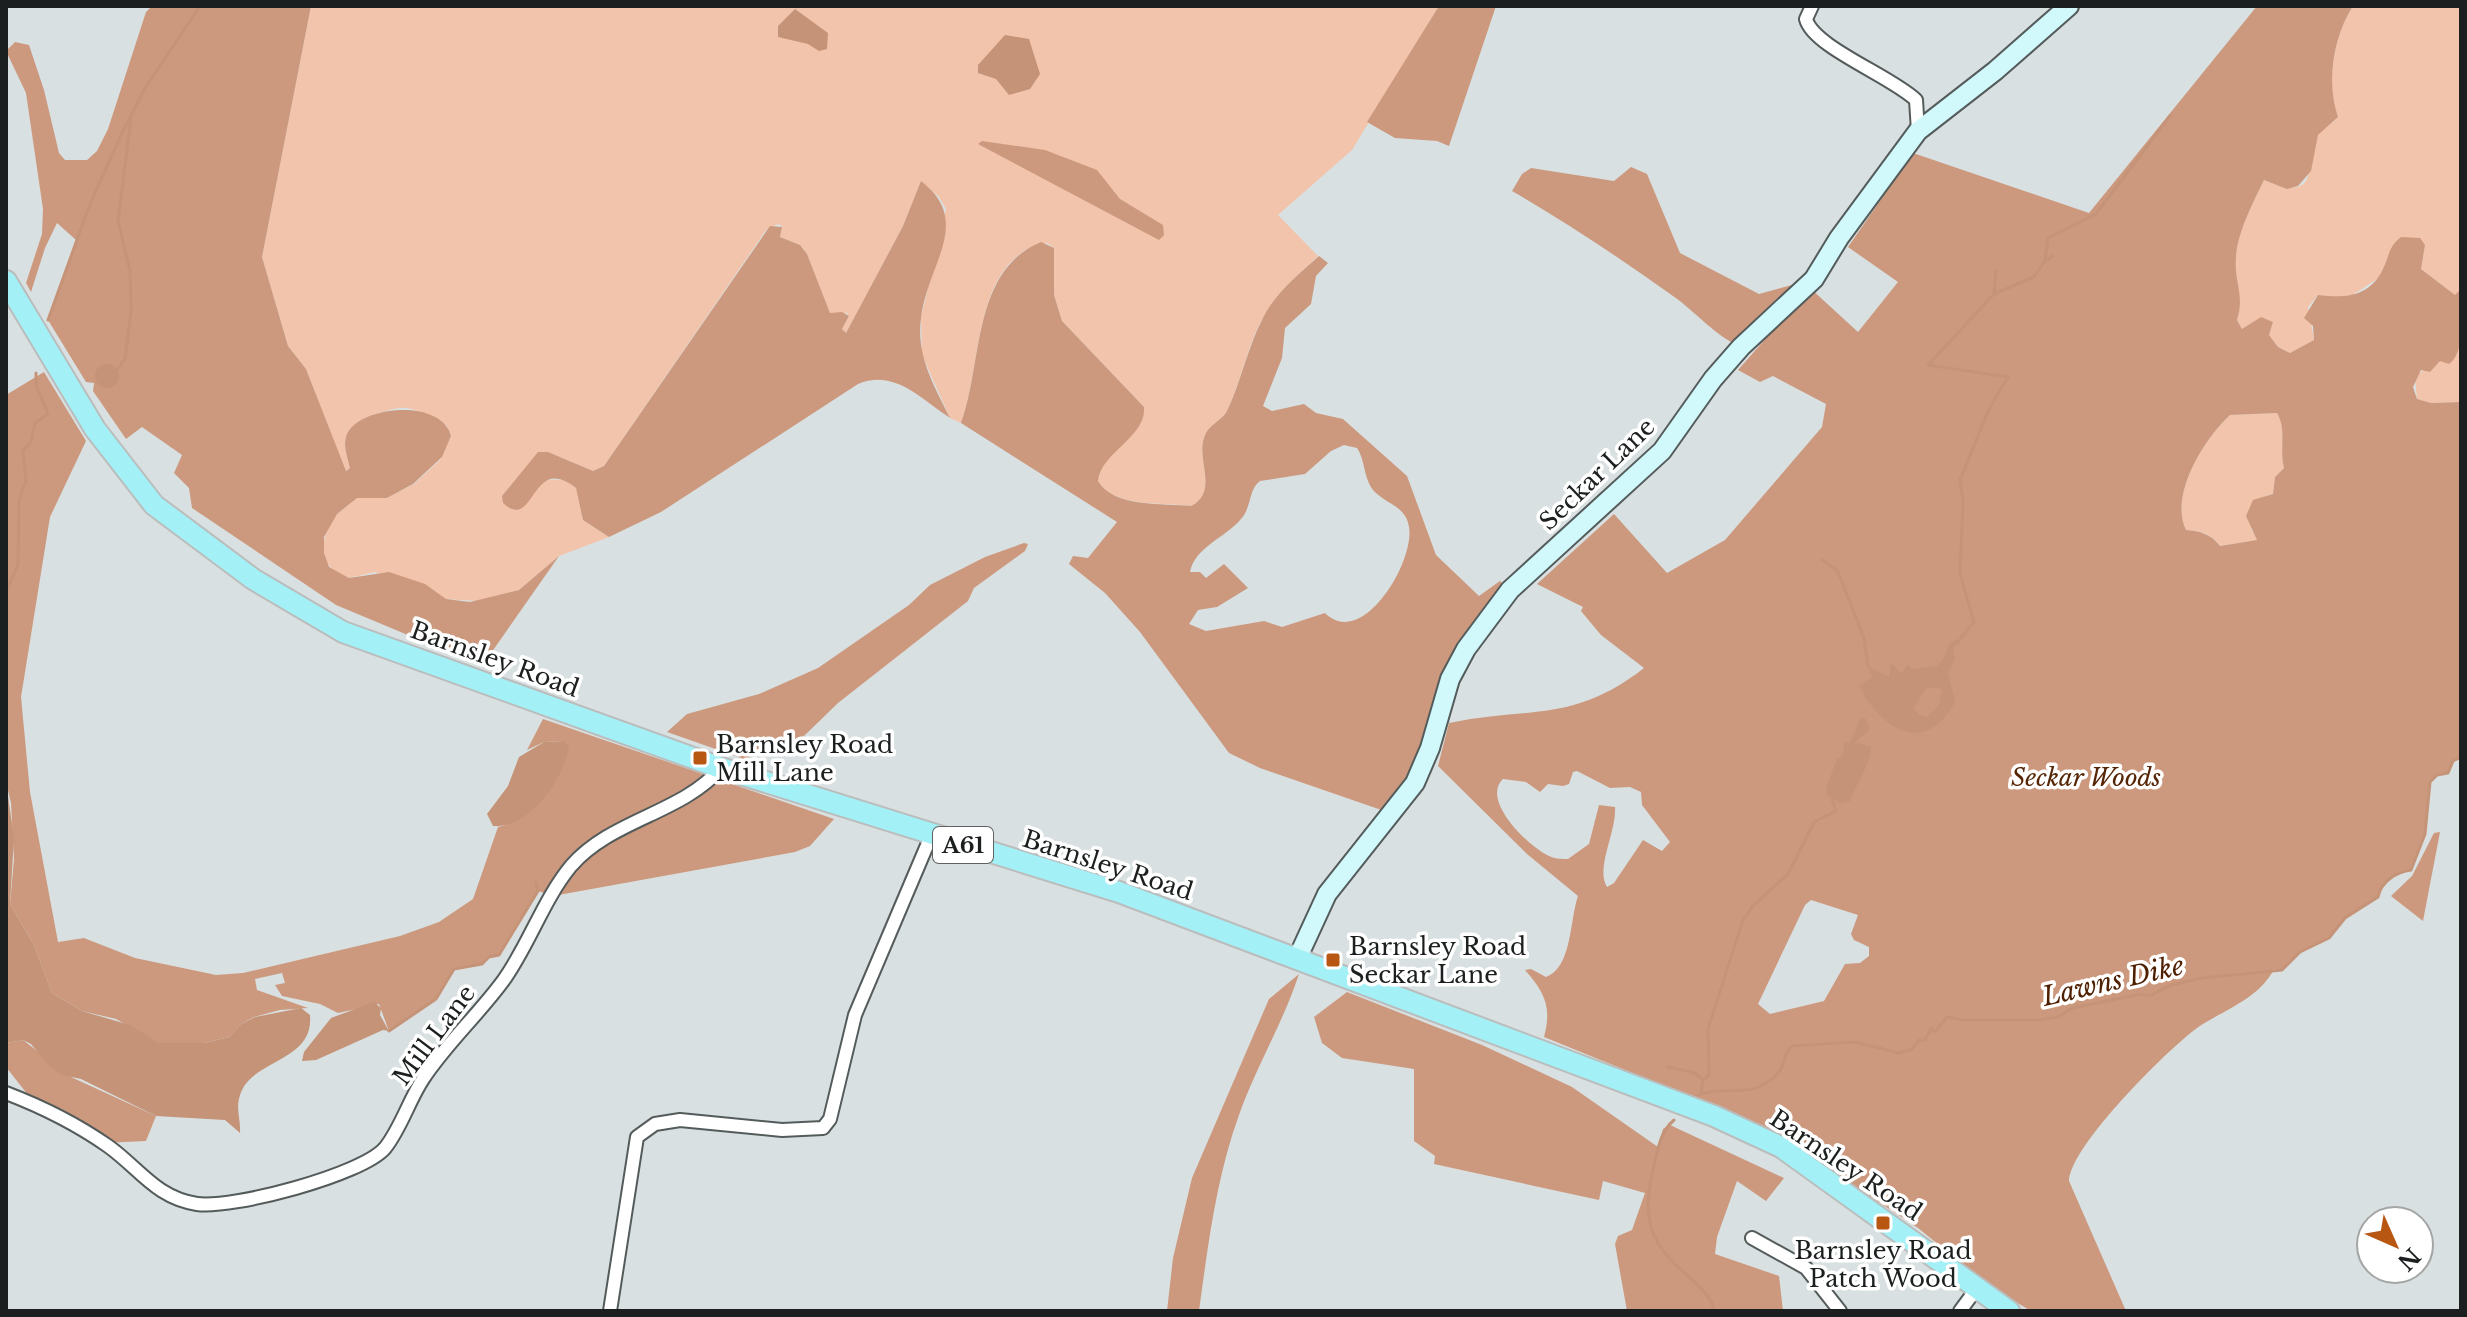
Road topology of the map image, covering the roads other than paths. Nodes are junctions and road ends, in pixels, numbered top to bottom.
1 (1812, 6) edge
2 (2069, 6) edge
3 (1918, 131) junction
4 (6, 281) edge
5 (721, 768) junction
6 (931, 836) junction
7 (1297, 959) junction
8 (6, 1093) edge
9 (1752, 1238) dead end
10 (1977, 1288) junction
11 (610, 1311) edge
12 (1840, 1311) edge
13 (1960, 1311) edge
14 (2009, 1311) edge

1 - 3 street
2 - 3 street, Seckar Lane
3 - 7 street, Seckar Lane
4 - 5 main road, Barnsley Road / A61
5 - 6 main road, Barnsley Road / A61
5 - 8 street, Mill Lane
6 - 7 main road, Barnsley Road / A61
6 - 11 street
7 - 10 main road, Barnsley Road / A61
9 - 12 street
10 - 13 street
10 - 14 main road, Barnsley Road / A61

